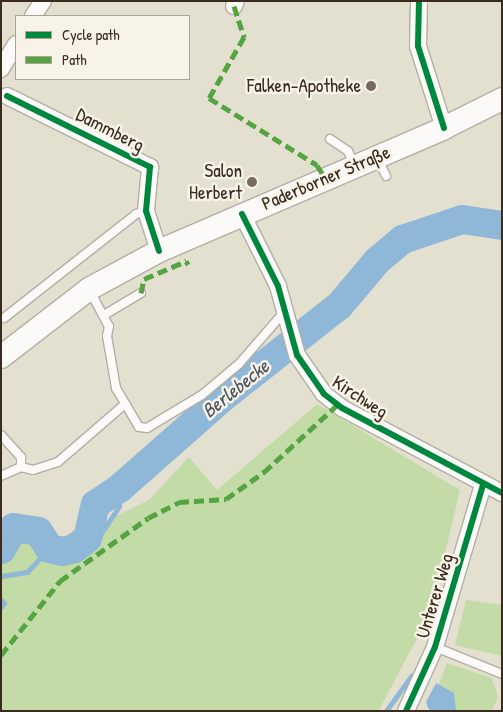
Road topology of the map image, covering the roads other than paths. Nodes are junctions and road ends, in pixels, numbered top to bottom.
1 (43, 1) edge
2 (419, 1) edge
3 (35, 15) edge
4 (15, 46) edge
5 (1, 69) edge
6 (7, 96) dead end
7 (502, 99) edge
8 (444, 128) junction
9 (330, 139) dead end
10 (355, 167) junction
11 (146, 211) junction
12 (242, 214) junction
13 (159, 250) junction
14 (88, 289) junction
15 (141, 293) dead end
16 (104, 316) junction
17 (287, 316) junction
18 (4, 318) dead end
19 (1, 357) edge
20 (124, 404) junction
21 (1, 435) edge
22 (21, 467) junction
23 (1, 476) edge
24 (483, 485) junction
25 (502, 493) edge
26 (436, 647) junction
27 (502, 674) edge
28 (406, 711) edge

1 - 3 street
2 - 8 street
4 - 5 street
6 - 11 street, Dammberg
7 - 8 main road, Paderborner Straße
8 - 10 main road, Paderborner Straße
9 - 10 lane
10 - 12 main road, Paderborner Straße
11 - 13 street, Dammberg
11 - 18 lane
12 - 13 main road, Paderborner Straße
12 - 17 street, Kirchweg
13 - 14 main road, Paderborner Straße
14 - 16 lane
14 - 19 main road, Paderborner Straße
15 - 16 lane
16 - 20 lane
17 - 20 lane
17 - 24 street, Kirchweg
20 - 22 lane
21 - 22 lane
22 - 23 lane
24 - 25 street, Kirchweg
24 - 26 street, Unterer Weg
26 - 27 lane
26 - 28 street, Unterer Weg

